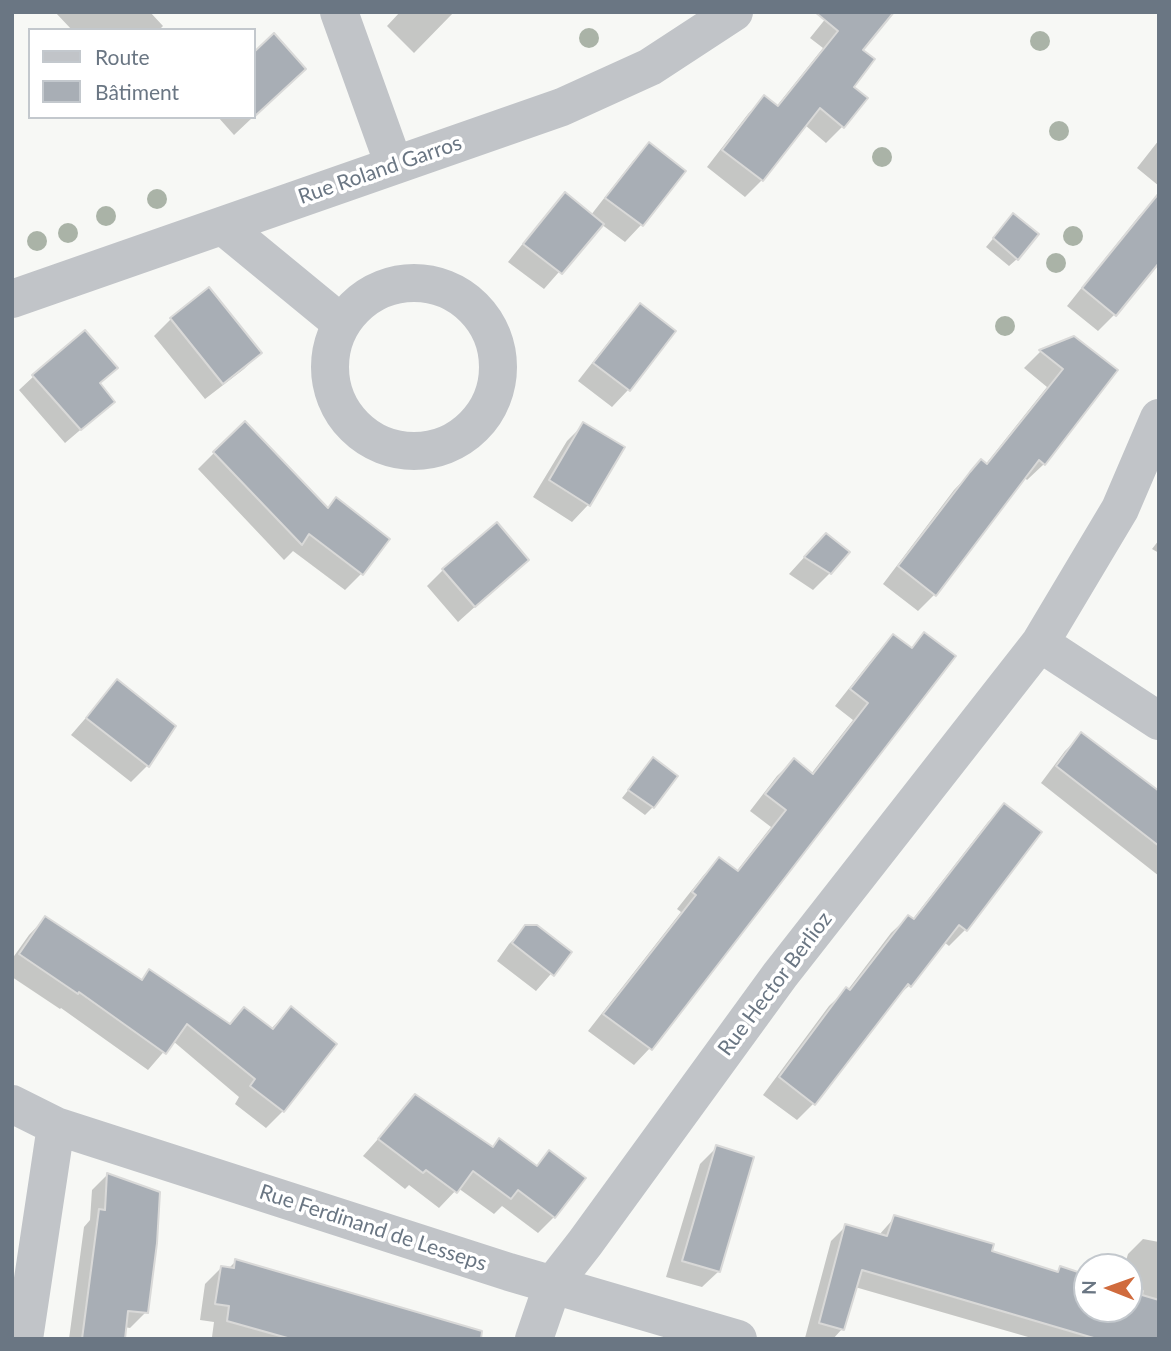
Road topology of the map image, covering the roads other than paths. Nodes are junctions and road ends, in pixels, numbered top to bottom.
1 (339, 12) edge
2 (734, 12) edge
3 (394, 165) junction
4 (223, 226) junction
5 (12, 299) edge
6 (341, 323) junction
7 (1159, 418) edge
8 (1040, 643) junction
9 (1159, 722) edge
10 (12, 1104) edge
11 (56, 1126) junction
12 (553, 1284) junction
13 (24, 1339) edge
14 (534, 1339) edge
15 (738, 1339) edge

1 - 3 street
2 - 3 street, Rue Roland Garros
3 - 4 street, Rue Roland Garros
4 - 5 street, Rue Roland Garros
4 - 6 street
6 - 6 street
7 - 8 street, Rue Hector Berlioz
8 - 9 street
8 - 12 street, Rue Hector Berlioz
10 - 11 street, Rue Ferdinand de Lesseps
11 - 12 street, Rue Ferdinand de Lesseps
11 - 13 street
12 - 14 street, Rue Hector Berlioz
12 - 15 street, Rue Ferdinand de Lesseps

